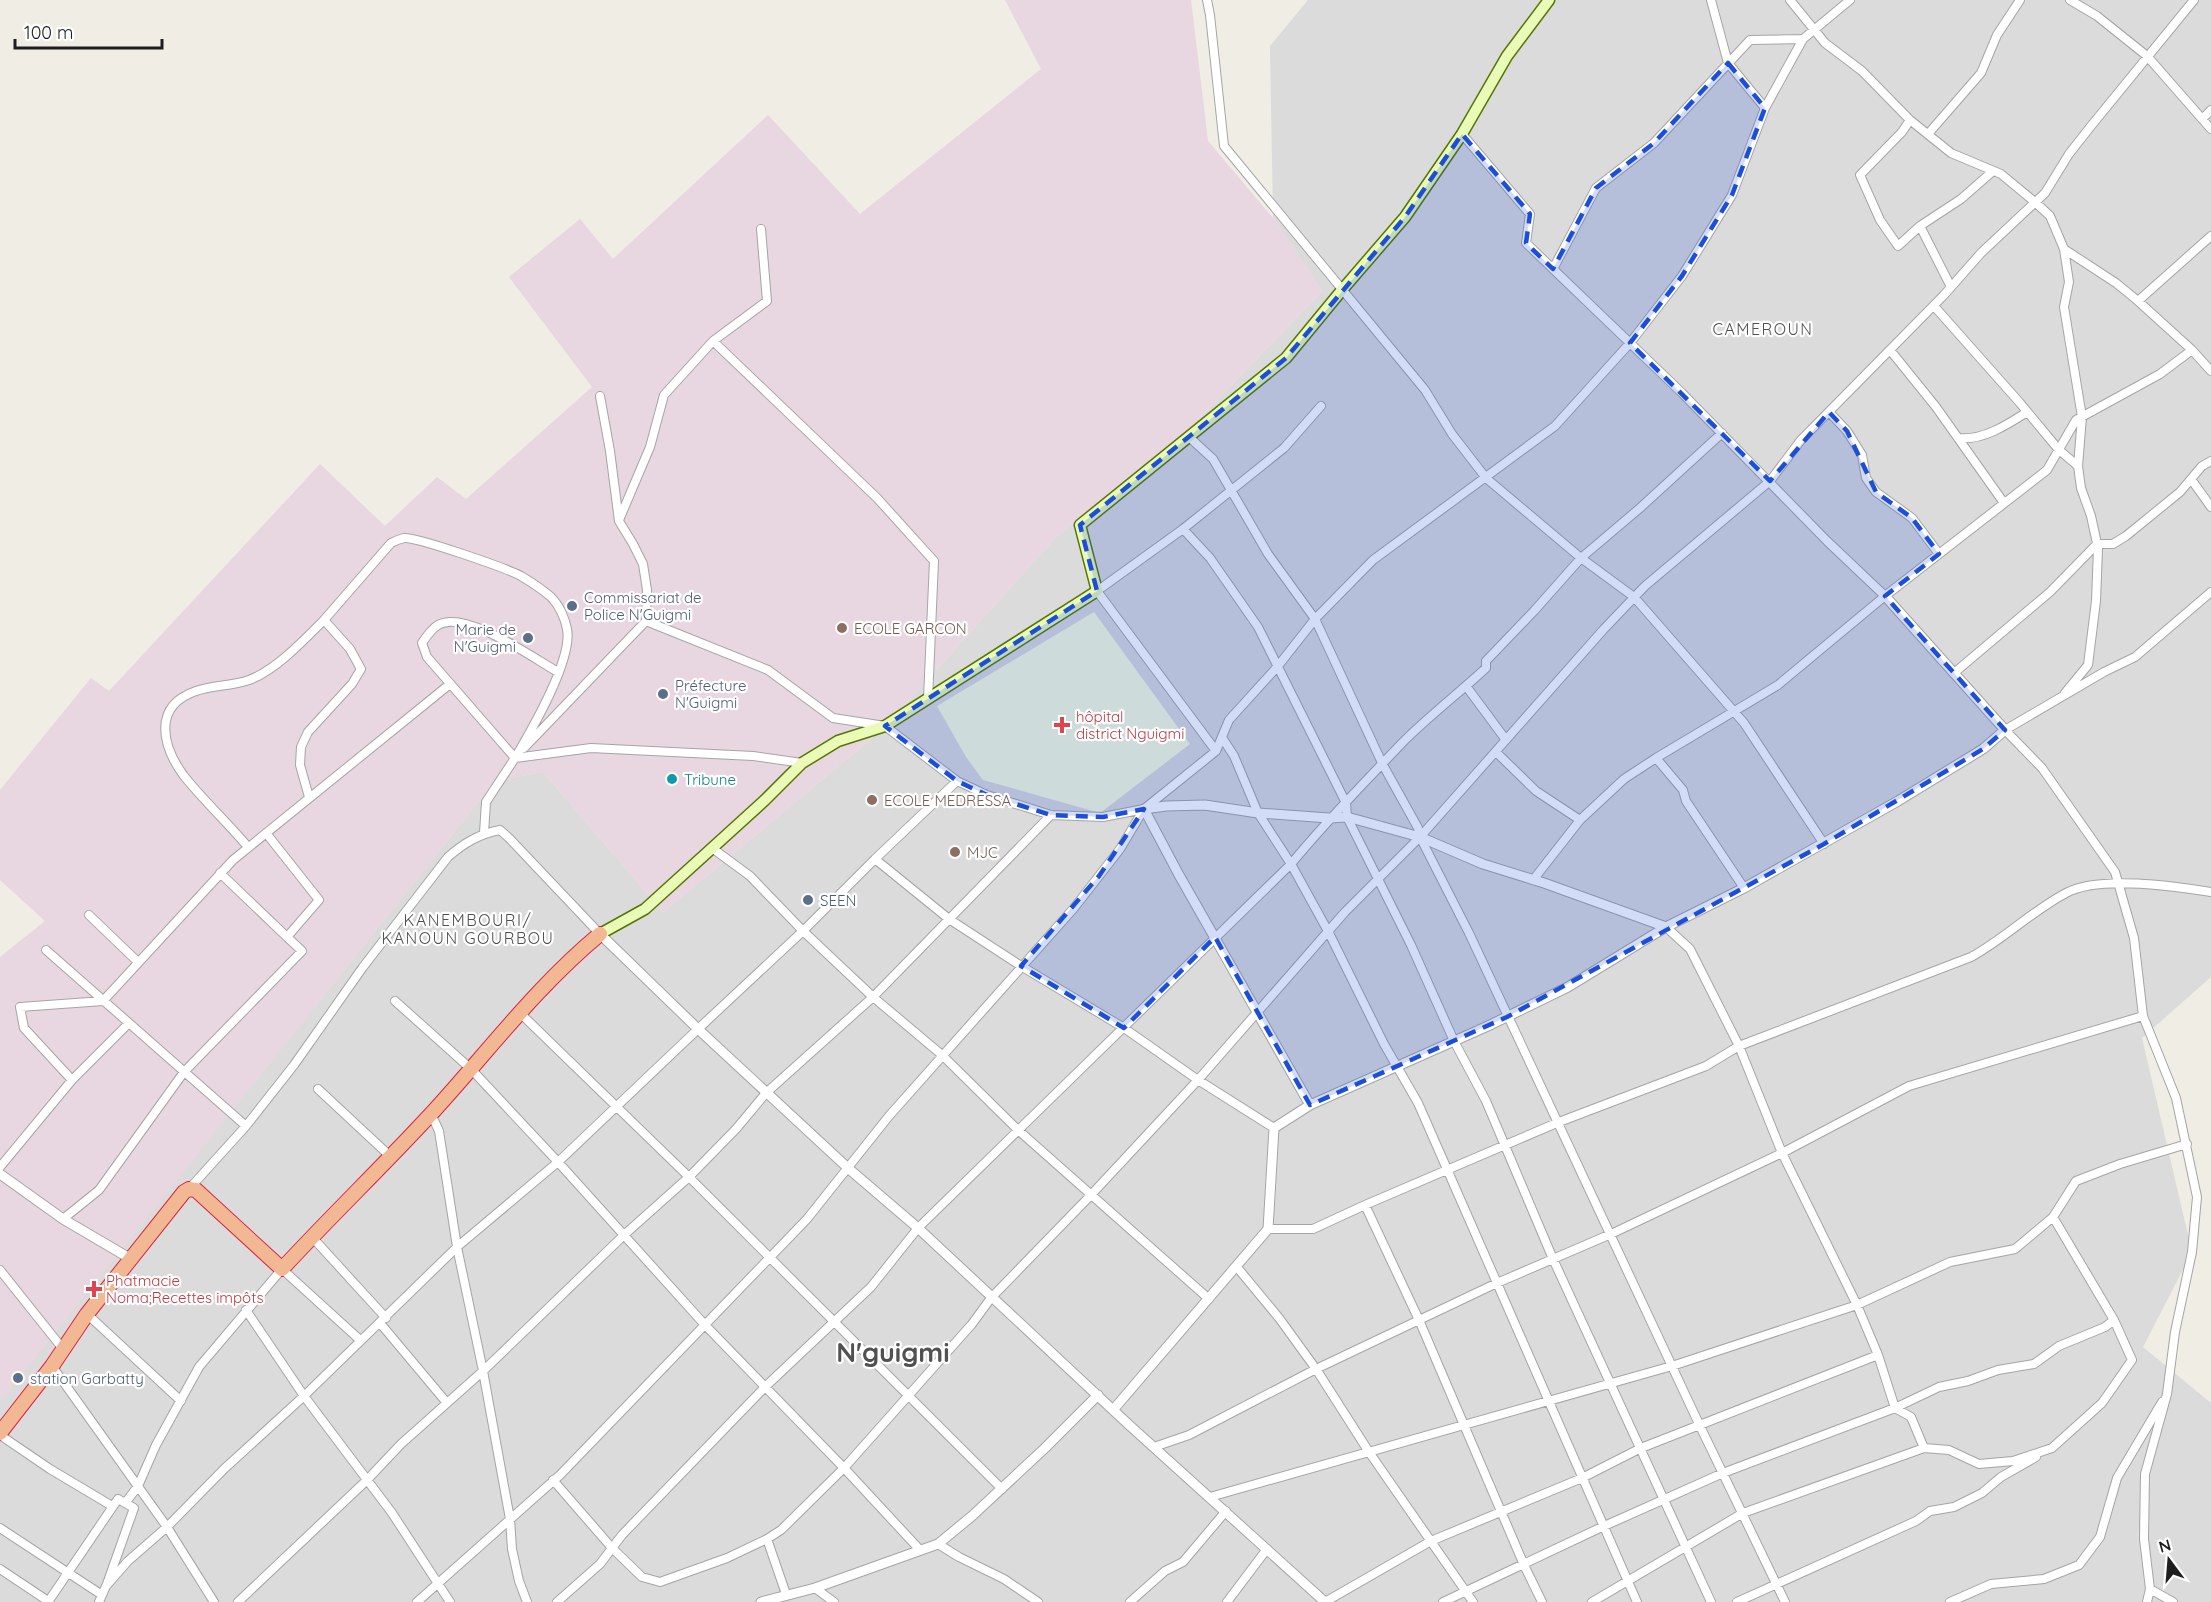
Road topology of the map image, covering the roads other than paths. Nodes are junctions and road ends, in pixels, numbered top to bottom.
1 (1207, 0) edge
2 (1549, 0) edge
3 (1712, 0) edge
4 (1790, 0) edge
5 (1850, 0) edge
6 (2020, 0) edge
7 (2070, 0) edge
8 (2194, 0) edge
9 (1814, 30) junction
10 (1803, 39) junction
11 (2147, 56) junction
12 (1728, 63) junction
13 (1765, 108) junction
14 (2211, 110) edge
15 (2202, 119) junction
16 (1910, 120) junction
17 (2211, 129) edge
18 (1462, 134) junction
19 (1928, 134) junction
20 (1993, 171) junction
21 (2036, 202) junction
22 (1920, 226) junction
23 (761, 229) dead end
24 (2211, 236) edge
25 (2064, 249) junction
26 (1553, 269) junction
27 (1951, 288) junction
28 (1342, 290) junction
29 (2138, 301) junction
30 (1934, 306) junction
31 (713, 341) junction
32 (1630, 343) junction
33 (1890, 350) junction
34 (2192, 350) junction
35 (2211, 371) edge
36 (600, 396) dead end
37 (1321, 406) dead end
38 (1829, 412) junction
39 (2027, 412) junction
40 (2082, 417) junction
41 (1722, 433) junction
42 (1189, 437) junction
43 (1958, 438) junction
44 (2059, 450) junction
45 (2211, 461) edge
46 (2078, 466) junction
47 (1486, 478) junction
48 (2191, 479) junction
49 (1770, 481) junction
50 (1230, 489) junction
51 (2004, 503) junction
52 (2211, 507) edge
53 (619, 521) junction
54 (1183, 529) junction
55 (2097, 544) junction
56 (1939, 554) junction
57 (1581, 558) junction
58 (1098, 591) junction
59 (2211, 592) edge
60 (1885, 596) junction
61 (1634, 597) junction
62 (1315, 619) junction
63 (324, 620) junction
64 (646, 621) junction
65 (1278, 666) junction
66 (558, 672) junction
67 (1954, 673) junction
68 (450, 684) junction
69 (1466, 686) junction
70 (2062, 696) junction
71 (928, 699) junction
72 (1735, 712) junction
73 (885, 726) junction
74 (2005, 730) junction
75 (1223, 739) junction
76 (1506, 740) junction
77 (1216, 752) junction
78 (1496, 752) junction
79 (515, 758) junction
80 (1656, 758) junction
81 (802, 763) junction
82 (1383, 765) junction
83 (957, 781) junction
84 (309, 797) junction
85 (1346, 803) junction
86 (1144, 809) junction
87 (1258, 813) junction
88 (1051, 815) junction
89 (1347, 817) junction
90 (1329, 818) junction
91 (1580, 820) junction
92 (266, 833) junction
93 (484, 833) junction
94 (1420, 837) junction
95 (1824, 844) junction
96 (248, 847) junction
97 (712, 848) junction
98 (875, 859) junction
99 (1291, 864) junction
100 (220, 873) junction
101 (1377, 879) junction
102 (1533, 880) junction
103 (2118, 883) junction
104 (1744, 888) junction
105 (2211, 892) edge
106 (89, 915) dead end
107 (949, 919) junction
108 (1666, 927) junction
109 (803, 932) junction
110 (1329, 933) junction
111 (600, 934) junction
112 (286, 937) junction
113 (1215, 937) junction
114 (46, 950) dead end
115 (138, 962) junction
116 (1021, 966) junction
117 (873, 997) junction
118 (103, 1000) junction
119 (395, 1001) dead end
120 (1258, 1011) junction
121 (519, 1012) junction
122 (2143, 1016) junction
123 (1507, 1017) junction
124 (129, 1023) junction
125 (1124, 1028) junction
126 (698, 1029) junction
127 (1454, 1041) junction
128 (1739, 1046) junction
129 (942, 1055) junction
130 (1398, 1066) junction
131 (471, 1069) junction
132 (184, 1072) junction
133 (72, 1080) junction
134 (1197, 1080) junction
135 (318, 1089) dead end
136 (766, 1093) junction
137 (1310, 1105) junction
138 (616, 1107) junction
139 (431, 1114) junction
140 (1559, 1122) junction
141 (246, 1126) junction
142 (1274, 1128) junction
143 (1018, 1130) junction
144 (2187, 1144) junction
145 (1506, 1145) junction
146 (1782, 1153) junction
147 (391, 1157) junction
148 (558, 1162) junction
149 (849, 1169) junction
150 (1446, 1170) junction
151 (1, 1173) edge
152 (689, 1177) junction
153 (189, 1190) junction
154 (1090, 1196) junction
155 (1365, 1205) junction
156 (2053, 1217) junction
157 (63, 1219) junction
158 (918, 1228) junction
159 (1268, 1229) junction
160 (1611, 1234) junction
161 (624, 1235) junction
162 (312, 1237) junction
163 (457, 1247) junction
164 (769, 1258) junction
165 (131, 1259) junction
166 (1553, 1259) junction
167 (1236, 1266) junction
168 (282, 1269) junction
169 (0, 1270) edge
170 (1497, 1283) junction
171 (991, 1298) junction
172 (1209, 1299) junction
173 (1857, 1305) junction
174 (246, 1310) junction
175 (87, 1314) junction
176 (1419, 1320) junction
177 (2114, 1320) junction
178 (383, 1321) junction
179 (833, 1322) junction
180 (705, 1325) junction
181 (360, 1340) junction
182 (63, 1349) junction
183 (1878, 1355) junction
184 (52, 1366) junction
185 (1672, 1366) junction
186 (1316, 1369) junction
187 (483, 1371) junction
188 (1611, 1383) junction
189 (766, 1386) junction
190 (2167, 1394) junction
191 (1098, 1395) junction
192 (304, 1396) junction
193 (908, 1396) junction
194 (181, 1401) junction
195 (1549, 1401) junction
196 (447, 1403) junction
197 (1895, 1408) junction
198 (1113, 1410) junction
199 (1463, 1423) junction
200 (1699, 1424) junction
201 (2, 1428) edge
202 (1154, 1447) junction
203 (1641, 1448) junction
204 (1924, 1448) junction
205 (2052, 1448) junction
206 (1369, 1452) junction
207 (844, 1468) junction
208 (1723, 1473) junction
209 (1582, 1478) junction
210 (367, 1480) junction
211 (553, 1480) junction
212 (138, 1486) junction
213 (1002, 1489) junction
214 (1210, 1497) junction
215 (1664, 1501) junction
216 (126, 1502) junction
217 (112, 1506) junction
218 (1226, 1511) junction
219 (1502, 1513) junction
220 (1743, 1513) junction
221 (510, 1520) junction
222 (167, 1527) junction
223 (1602, 1527) junction
224 (0, 1528) edge
225 (767, 1539) junction
226 (1431, 1541) junction
227 (938, 1544) junction
228 (1684, 1546) junction
229 (612, 1548) junction
230 (1267, 1549) junction
231 (920, 1550) junction
232 (1524, 1565) junction
233 (0, 1569) edge
234 (67, 1574) junction
235 (1627, 1581) junction
236 (439, 1582) junction
237 (1776, 1585) junction
238 (106, 1586) junction
239 (815, 1587) junction
240 (2150, 1589) junction
241 (1466, 1592) junction
242 (786, 1594) junction
243 (100, 1599) edge
244 (48, 1602) edge
245 (214, 1602) edge
246 (238, 1602) edge
247 (417, 1602) edge
248 (450, 1602) edge
249 (527, 1602) edge
250 (557, 1602) edge
251 (761, 1602) edge
252 (834, 1602) edge
253 (1038, 1602) edge
254 (1130, 1602) edge
255 (1227, 1602) edge
256 (1325, 1602) edge
257 (1443, 1602) edge
258 (1473, 1602) edge
259 (1542, 1602) edge
260 (1592, 1602) edge
261 (1637, 1602) edge
262 (1711, 1602) edge
263 (1737, 1602) edge
264 (1785, 1602) edge
265 (1950, 1602) edge
266 (2147, 1602) edge
267 (2173, 1602) edge

1 - 28 street
2 - 18 main road
3 - 12 street
4 - 9 street
5 - 9 street
6 - 19 street
7 - 11 street
8 - 11 street
9 - 10 street
9 - 16 street
10 - 12 street
10 - 13 street
11 - 15 street
11 - 21 street
12 - 13 street
12 - 26 street
13 - 32 street
14 - 15 street
15 - 17 street
16 - 19 street
16 - 22 street
18 - 26 street
18 - 28 main road
19 - 20 street
20 - 21 street
20 - 22 street
21 - 25 street
21 - 27 street
22 - 27 street
23 - 31 street
24 - 29 street
25 - 29 street
25 - 40 street
26 - 32 street
27 - 30 street
28 - 42 main road
28 - 47 street
29 - 34 street
30 - 33 street
30 - 39 street
31 - 53 street
31 - 71 street
32 - 41 street
32 - 47 street
33 - 38 street
33 - 43 street
34 - 35 street
34 - 40 street
36 - 53 street
37 - 50 street
38 - 49 street
38 - 56 street
39 - 43 street
39 - 44 street
40 - 44 street
40 - 46 street
41 - 49 street
41 - 57 street
42 - 50 street
42 - 58 main road
43 - 51 street
44 - 46 street
44 - 51 street
45 - 48 street
46 - 55 street
47 - 57 street
47 - 62 street
48 - 52 street
48 - 55 street
49 - 60 street
49 - 61 street
50 - 54 street
50 - 62 street
51 - 56 street
53 - 64 street
54 - 58 street
54 - 65 street
55 - 67 street
55 - 70 street
56 - 60 street
57 - 61 street
57 - 69 street
58 - 71 main road
58 - 77 street
59 - 70 street
60 - 67 street
60 - 72 street
61 - 72 street
61 - 76 street
62 - 65 street
62 - 82 street
63 - 66 street
63 - 84 street
63 - 96 street
64 - 73 street
64 - 79 street
65 - 75 street
65 - 85 street
66 - 68 street
66 - 79 street
67 - 74 street
68 - 79 street
68 - 84 street
69 - 76 street
69 - 82 street
70 - 74 street
71 - 73 main road
72 - 80 street
72 - 95 street
73 - 81 main road
73 - 83 street
74 - 95 street
74 - 103 street
75 - 77 street
75 - 87 street
76 - 78 street
77 - 86 street
78 - 91 street
78 - 94 street
79 - 81 street
79 - 93 street
80 - 91 street
80 - 104 street
81 - 97 main road
82 - 85 street
82 - 94 street
83 - 88 street
83 - 98 street
84 - 92 street
85 - 89 street
85 - 90 street
86 - 87 street
86 - 88 street
86 - 113 street
86 - 116 street
87 - 90 street
87 - 99 street
88 - 107 street
89 - 90 street
89 - 94 street
89 - 101 street
90 - 99 street
91 - 102 street
92 - 96 street
92 - 112 street
93 - 111 street
93 - 141 street
94 - 101 street
94 - 102 street
94 - 123 street
95 - 104 street
96 - 100 street
97 - 109 street
97 - 111 main road
98 - 107 street
98 - 109 street
99 - 110 street
99 - 113 street
100 - 112 street
100 - 115 street
101 - 110 street
101 - 127 street
102 - 108 street
103 - 105 street
103 - 122 street
103 - 128 street
104 - 108 street
106 - 115 street
107 - 116 street
107 - 117 street
108 - 123 street
108 - 128 street
109 - 117 street
109 - 126 street
110 - 120 street
110 - 130 street
111 - 121 highway
111 - 126 street
112 - 132 street
113 - 120 street
113 - 125 street
114 - 118 street
115 - 118 street
116 - 125 street
116 - 129 street
117 - 129 street
117 - 136 street
118 - 124 street
118 - 133 street
119 - 131 street
120 - 134 street
120 - 137 street
121 - 131 highway
121 - 138 street
122 - 144 street
122 - 146 street
123 - 127 street
123 - 140 street
124 - 132 street
124 - 133 street
125 - 134 street
125 - 143 street
126 - 136 street
126 - 138 street
127 - 130 street
127 - 145 street
128 - 140 street
128 - 146 street
129 - 143 street
129 - 149 street
130 - 137 street
130 - 150 street
131 - 139 highway
131 - 148 street
132 - 141 street
132 - 157 street
133 - 151 street
134 - 142 street
134 - 154 street
135 - 147 street
136 - 149 street
136 - 152 street
137 - 142 street
138 - 148 street
138 - 152 street
139 - 147 highway
139 - 163 street
140 - 145 street
140 - 160 street
141 - 153 street
142 - 159 street
143 - 154 street
143 - 158 street
144 - 156 street
144 - 190 street
145 - 150 street
145 - 166 street
146 - 160 street
146 - 173 street
147 - 162 highway
148 - 161 street
148 - 163 street
149 - 158 street
149 - 164 street
150 - 155 street
150 - 170 street
151 - 157 street
152 - 161 street
152 - 164 street
153 - 165 highway
153 - 168 highway
154 - 171 street
154 - 172 street
155 - 159 street
155 - 176 street
156 - 173 street
156 - 177 street
157 - 165 street
158 - 171 street
158 - 179 street
159 - 167 street
160 - 166 street
160 - 185 street
161 - 180 street
161 - 187 street
162 - 168 highway
162 - 178 street
163 - 178 street
163 - 187 street
164 - 179 street
164 - 180 street
165 - 175 highway
166 - 170 street
166 - 188 street
167 - 172 street
167 - 186 street
168 - 174 street
168 - 181 street
169 - 182 street
170 - 176 street
170 - 195 street
171 - 191 street
171 - 193 street
172 - 198 street
173 - 183 street
173 - 185 street
174 - 192 street
174 - 194 street
175 - 182 highway
175 - 194 street
176 - 186 street
176 - 199 street
177 - 197 street
177 - 205 street
178 - 181 street
178 - 196 street
179 - 189 street
179 - 193 street
180 - 189 street
180 - 211 street
181 - 192 street
182 - 184 highway
183 - 197 street
183 - 200 street
184 - 201 highway
184 - 212 street
185 - 188 street
185 - 200 street
186 - 202 street
186 - 206 street
187 - 196 street
187 - 221 street
188 - 195 street
188 - 203 street
189 - 207 street
189 - 229 street
190 - 240 street
190 - 265 street
191 - 198 street
191 - 213 street
192 - 210 street
192 - 222 street
193 - 207 street
193 - 213 street
194 - 212 street
195 - 199 street
195 - 209 street
196 - 210 street
197 - 204 street
197 - 208 street
198 - 202 street
199 - 206 street
199 - 219 street
200 - 203 street
200 - 208 street
201 - 217 street
202 - 214 street
203 - 209 street
203 - 215 street
204 - 205 street
204 - 220 street
205 - 237 street
206 - 214 street
206 - 226 street
207 - 225 street
207 - 231 street
208 - 215 street
208 - 220 street
209 - 219 street
209 - 223 street
210 - 236 street
210 - 246 street
211 - 221 street
211 - 229 street
212 - 216 street
212 - 222 street
213 - 227 street
214 - 218 street
215 - 223 street
215 - 228 street
216 - 217 street
216 - 238 street
217 - 234 street
218 - 230 street
218 - 254 street
219 - 226 street
219 - 232 street
220 - 228 street
220 - 237 street
221 - 236 street
221 - 249 street
222 - 238 street
222 - 245 street
223 - 232 street
223 - 235 street
224 - 234 street
225 - 229 street
225 - 242 street
226 - 241 street
226 - 256 street
227 - 231 street
227 - 253 street
228 - 235 street
228 - 262 street
229 - 250 street
230 - 255 street
230 - 256 street
231 - 239 street
232 - 241 street
232 - 259 street
233 - 244 street
234 - 243 street
234 - 244 street
235 - 260 street
235 - 261 street
236 - 247 street
236 - 248 street
237 - 263 street
237 - 264 street
238 - 243 street
239 - 242 street
239 - 252 street
240 - 266 street
240 - 267 street
241 - 257 street
241 - 258 street
242 - 251 street

